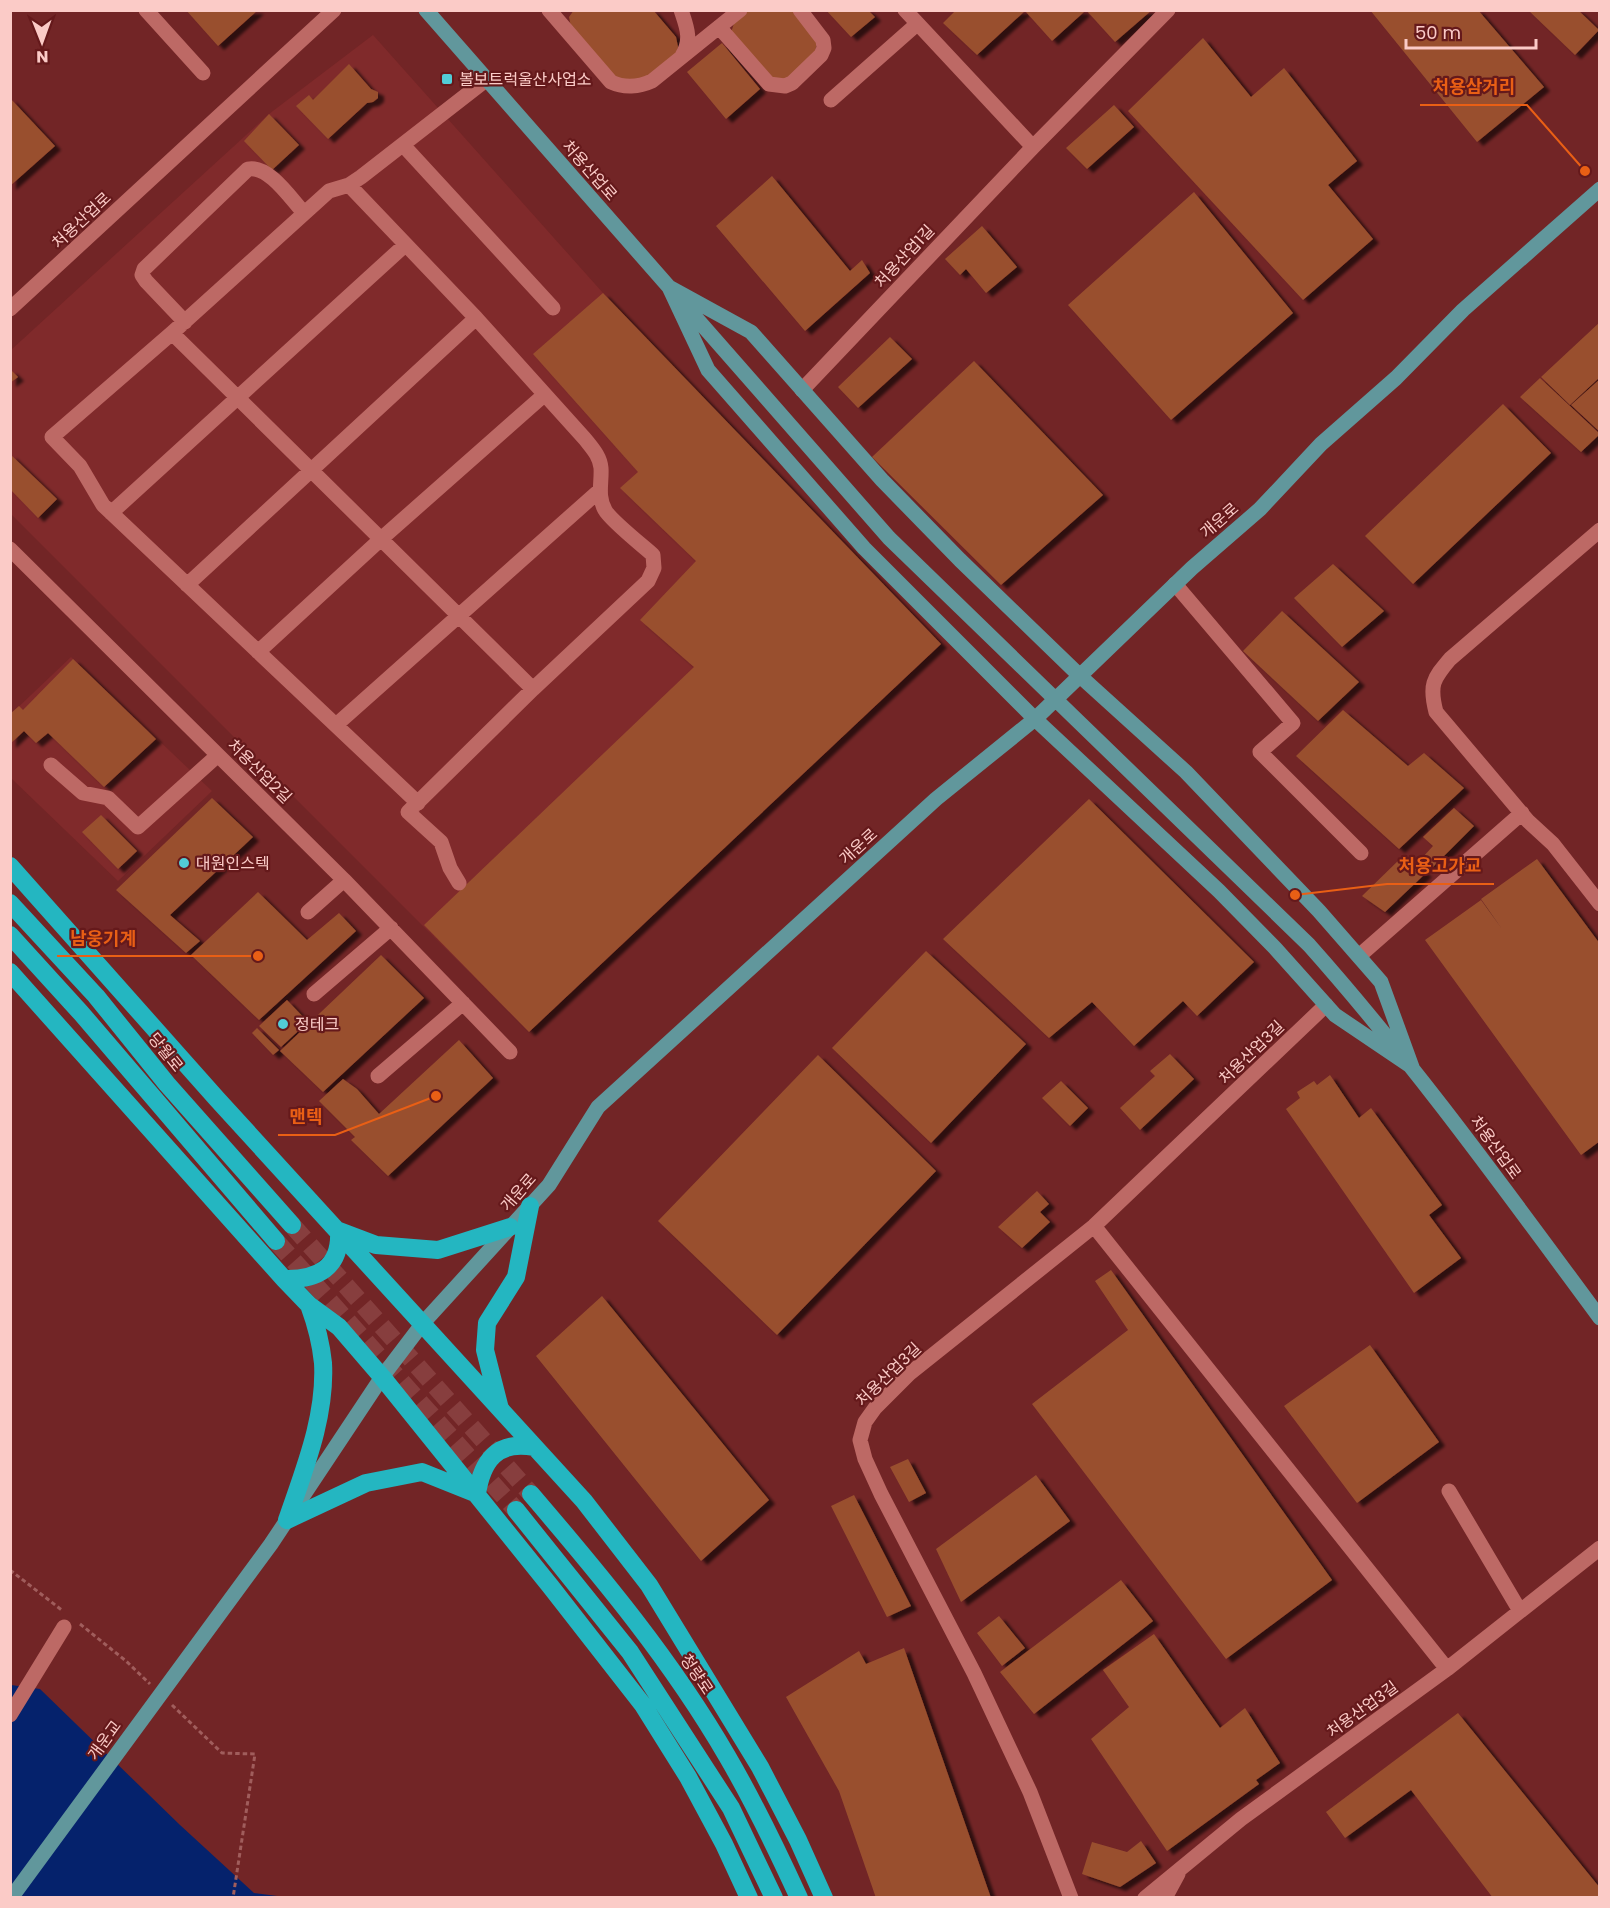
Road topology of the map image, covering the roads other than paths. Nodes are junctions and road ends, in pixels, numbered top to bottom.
1 (146, 10) edge
2 (334, 10) edge
3 (426, 10) edge
4 (668, 10) edge
5 (681, 10) edge
6 (740, 10) edge
7 (800, 10) edge
8 (905, 10) edge
9 (1167, 10) edge
10 (558, 14) edge
11 (918, 24) junction
12 (719, 27) junction
13 (694, 39) junction
14 (203, 73) dead end
15 (487, 79) junction
16 (831, 100) dead end
17 (403, 145) junction
18 (1033, 147) junction
19 (349, 185) junction
20 (1599, 189) edge
21 (304, 213) junction
22 (405, 245) junction
23 (669, 287) junction
24 (553, 308) dead end
25 (10, 309) edge
26 (476, 318) junction
27 (185, 322) junction
28 (172, 333) junction
29 (802, 390) junction
30 (544, 395) junction
31 (238, 397) junction
32 (312, 470) junction
33 (600, 490) junction
34 (111, 513) junction
35 (1599, 530) edge
36 (381, 539) junction
37 (10, 549) edge
38 (1175, 584) junction
39 (187, 585) junction
40 (458, 615) junction
41 (258, 652) junction
42 (1080, 676) junction
43 (533, 689) junction
44 (1035, 719) junction
45 (336, 725) junction
46 (218, 755) junction
47 (51, 765) dead end
48 (418, 803) junction
49 (1522, 813) junction
50 (1361, 853) dead end
51 (10, 866) edge
52 (344, 880) junction
53 (459, 883) dead end
54 (10, 903) edge
55 (1599, 904) edge
56 (308, 912) dead end
57 (391, 928) junction
58 (10, 935) edge
59 (1359, 956) junction
60 (10, 972) edge
61 (314, 994) dead end
62 (463, 1003) junction
63 (1326, 1005) junction
64 (510, 1052) dead end
65 (1412, 1067) junction
66 (378, 1076) dead end
67 (530, 1206) junction
68 (292, 1225) tunnel mouth
69 (1094, 1226) junction
70 (510, 1227) junction
71 (339, 1232) junction
72 (276, 1241) tunnel mouth
73 (284, 1279) junction
74 (309, 1305) junction
75 (1599, 1318) edge
76 (423, 1323) junction
77 (382, 1377) junction
78 (501, 1411) junction
79 (534, 1447) junction
80 (1449, 1491) dead end
81 (477, 1494) junction
82 (531, 1494) tunnel mouth
83 (516, 1510) tunnel mouth
84 (287, 1520) junction
85 (1599, 1548) edge
86 (225, 1605) joint
87 (1520, 1611) junction
88 (67, 1619) road end
89 (1447, 1669) junction
90 (10, 1715) edge
91 (1181, 1868) junction
92 (11, 1898) edge
93 (748, 1898) edge
94 (774, 1898) edge
95 (800, 1898) edge
96 (824, 1898) edge
97 (1071, 1898) edge
98 (1145, 1898) edge
99 (1165, 1898) edge

1 - 14 street
2 - 25 street, 처용산업로
3 - 15 main road, 처용산업로
4 - 13 street
5 - 13 street
6 - 12 street
7 - 12 street
8 - 11 street
9 - 18 street, 처용산업1길
10 - 13 street
11 - 16 street
11 - 18 street
12 - 13 street
15 - 17 street
15 - 23 main road, 처용산업로
17 - 19 street
17 - 24 street
18 - 29 street, 처용산업1길
19 - 21 street
19 - 22 street
20 - 38 main road, 개운로
21 - 27 street
21 - 27 street
22 - 26 street
22 - 31 street
23 - 29 main road
23 - 44 main road
23 - 65 main road, 처용산업로
26 - 30 street
26 - 32 street
27 - 28 street
28 - 31 street
28 - 34 street
29 - 42 main road
30 - 33 street
30 - 36 street
31 - 32 street
31 - 34 street
32 - 36 street
32 - 39 street
33 - 40 street
33 - 43 street
34 - 39 street
35 - 49 street
36 - 40 street
36 - 41 street
37 - 46 street, 처용산업2길
38 - 42 main road, 개운로
38 - 50 street
39 - 41 street
40 - 43 street
40 - 45 street
41 - 45 street
42 - 44 main road, 개운로
42 - 59 main road
43 - 48 street
44 - 63 main road
44 - 67 main road, 개운로
45 - 48 street
46 - 47 street
46 - 52 street, 처용산업2길
48 - 53 street
49 - 55 street
49 - 59 street
51 - 71 highway
52 - 56 street
52 - 57 street, 처용산업2길
54 - 68 highway, 당월로
57 - 61 street
57 - 62 street, 처용산업2길
58 - 72 highway
59 - 65 main road
60 - 73 highway
62 - 64 street, 처용산업2길
62 - 66 street
63 - 65 main road
63 - 69 street, 처용산업3길
65 - 75 main road, 처용산업로
67 - 70 main road, 개운로
67 - 78 highway
69 - 89 street
69 - 97 street, 처용산업3길
70 - 71 highway
70 - 76 main road, 개운로
71 - 73 highway
71 - 76 highway
73 - 74 highway
74 - 77 highway
74 - 84 highway
76 - 77 main road, 개운로
76 - 78 highway
77 - 81 highway
77 - 84 main road, 개운로
78 - 79 highway
79 - 81 highway
79 - 96 highway
80 - 87 street
81 - 84 highway
81 - 93 highway
82 - 95 highway, 청량로
83 - 94 highway
84 - 86 main road, 개운로
85 - 87 street, 처용산업3길
86 - 92 main road, 개운교
87 - 89 street, 처용산업3길
88 - 90 street
89 - 91 street, 처용산업3길
91 - 98 street, 처용산업3길
91 - 99 street

